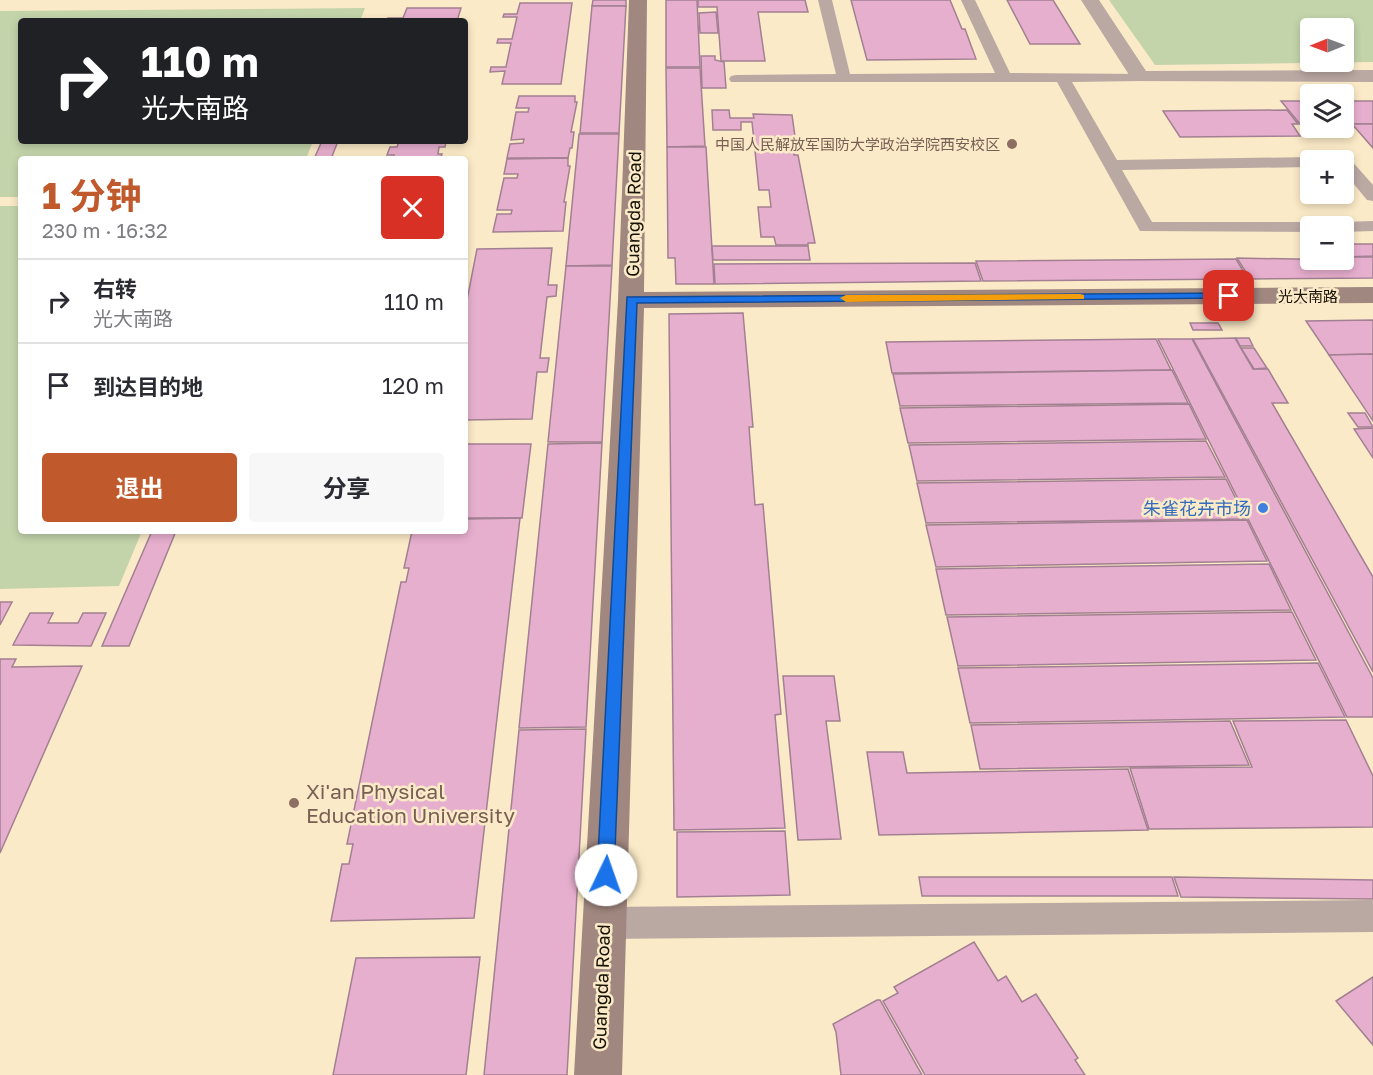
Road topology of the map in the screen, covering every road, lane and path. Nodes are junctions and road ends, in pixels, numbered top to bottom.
1 (638, 0) edge
2 (825, 0) edge
3 (968, 0) edge
4 (1090, 0) edge
5 (1373, 76) edge
6 (1062, 77) junction
7 (1140, 77) junction
8 (844, 78) junction
9 (1005, 78) junction
10 (736, 79) dead end
11 (1300, 162) edge
12 (1111, 165) junction
13 (1354, 174) edge
14 (1373, 196) edge
15 (1354, 226) edge
16 (1373, 226) edge
17 (1300, 227) edge
18 (1373, 295) edge
19 (631, 300) junction
20 (1373, 916) edge
21 (603, 923) junction
22 (598, 1075) edge

1 - 19 street, Guangda Road
2 - 8 lane
3 - 9 lane
4 - 7 street
5 - 7 street
6 - 7 lane
6 - 9 lane
6 - 12 lane
8 - 9 lane
8 - 10 lane
11 - 12 lane
12 - 17 lane
13 - 14 lane
15 - 16 lane
18 - 19 street, 光大南路
19 - 21 street, Guangda Road
20 - 21 lane
21 - 22 street, Guangda Road

